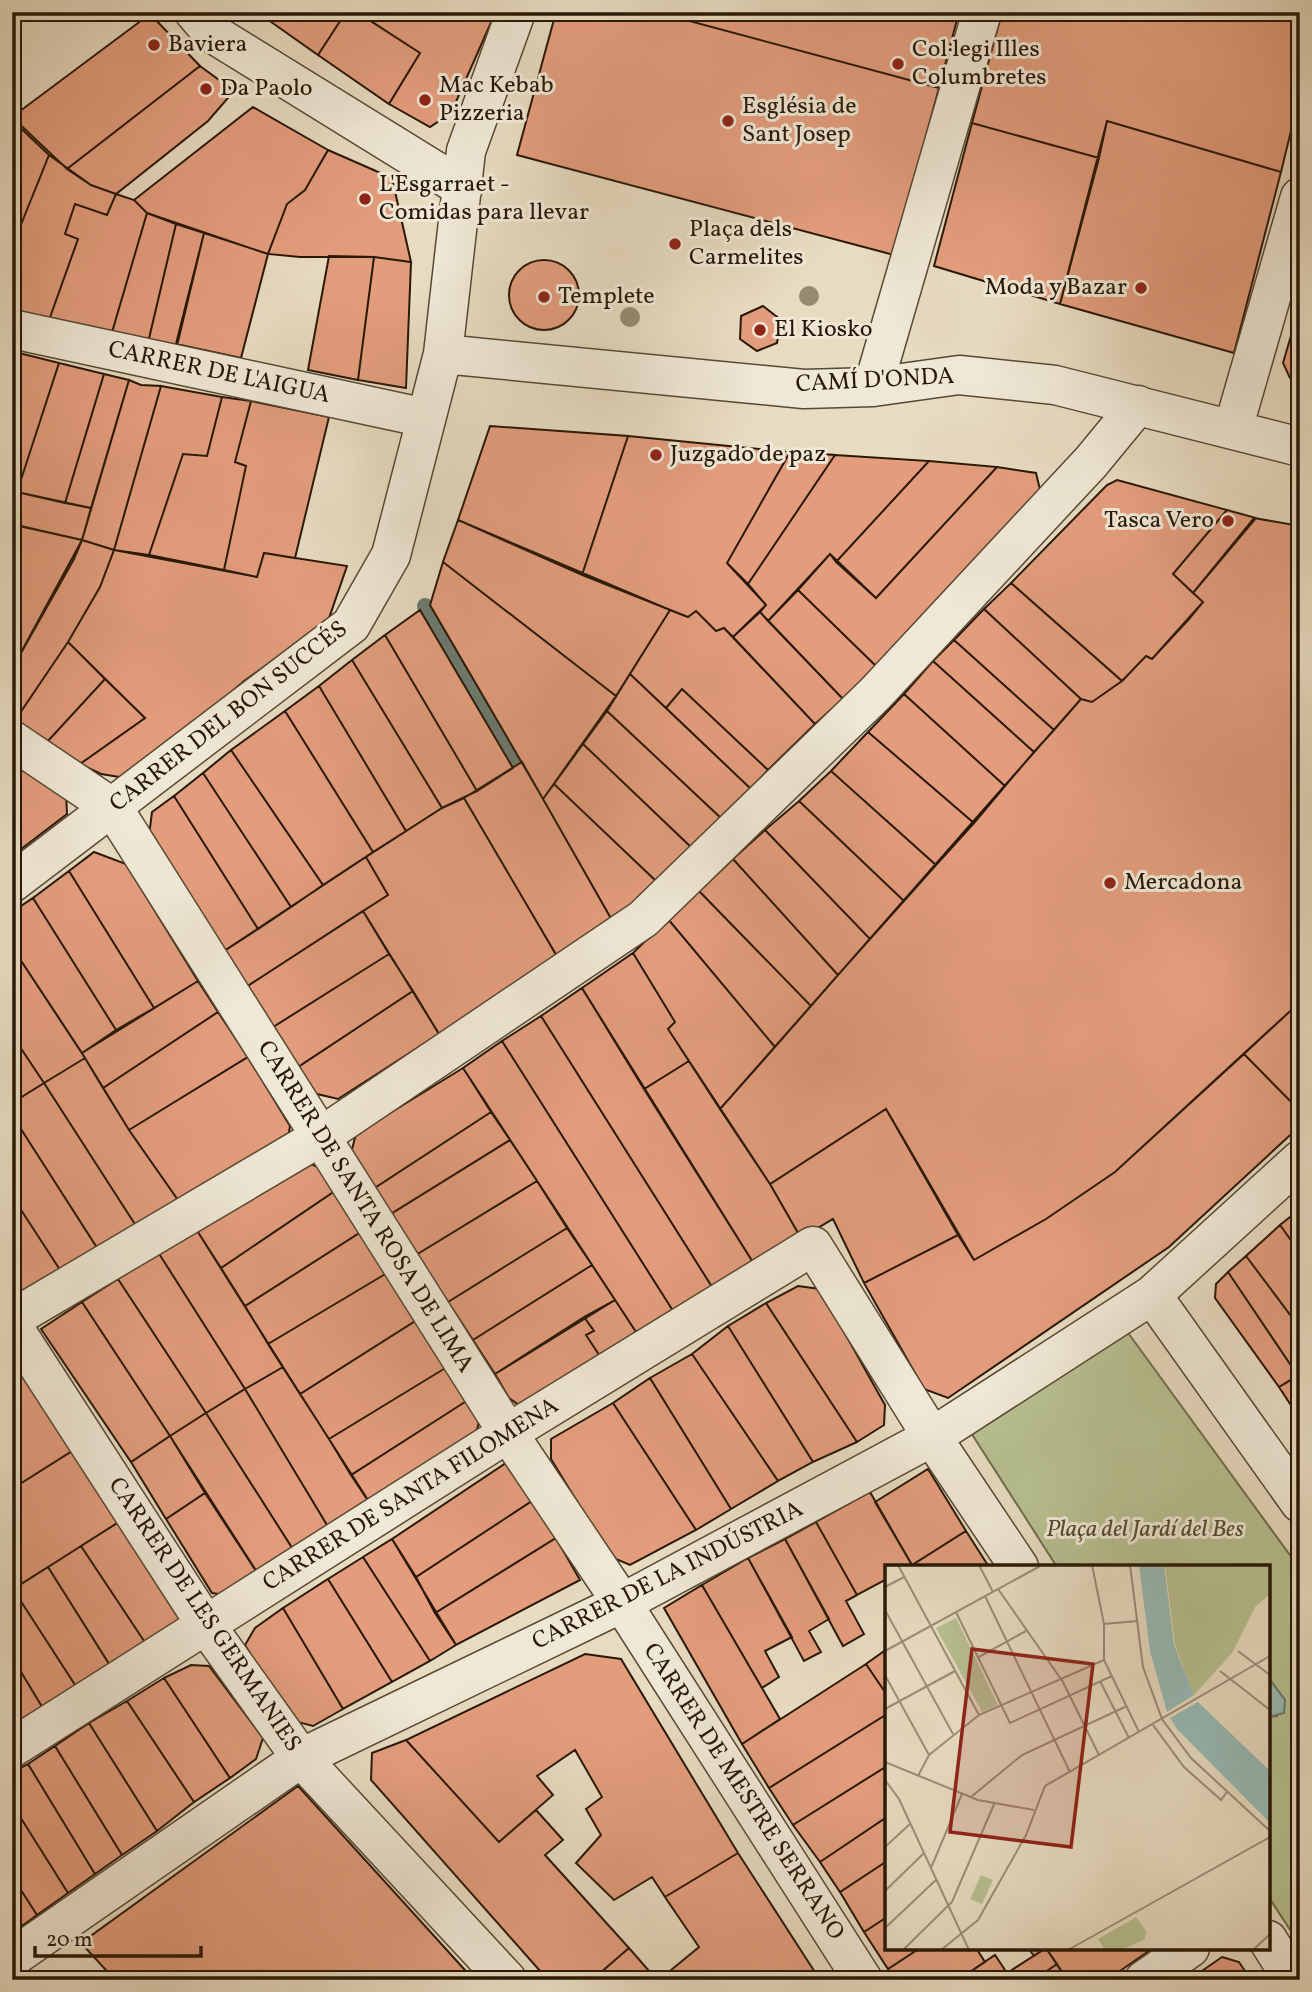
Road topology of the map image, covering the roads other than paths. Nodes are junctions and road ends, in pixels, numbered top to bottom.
1 (516, 12) edge
2 (982, 12) edge
3 (210, 19) edge
4 (463, 188) junction
5 (1300, 197) edge
6 (12, 328) edge
7 (443, 354) junction
8 (873, 387) junction
9 (1138, 405) junction
10 (426, 418) junction
11 (1233, 429) junction
12 (1300, 447) edge
13 (12, 740) edge
14 (113, 808) junction
15 (12, 883) edge
16 (320, 1137) junction
17 (1300, 1160) edge
18 (1152, 1295) junction
19 (12, 1319) edge
20 (12, 1325) edge
21 (508, 1433) junction
22 (932, 1437) junction
23 (1300, 1503) edge
24 (1018, 1565) edge
25 (622, 1604) junction
26 (206, 1625) junction
27 (12, 1748) edge
28 (301, 1758) junction
29 (1270, 1944) edge
30 (1186, 1950) edge
31 (12, 1958) edge
32 (507, 1980) edge
33 (863, 1980) edge
34 (1144, 1980) edge
35 (1293, 1980) edge

1 - 4 street, CARRER DEL BON SUCCÉS
2 - 8 street
3 - 4 street
4 - 7 street, CARRER DEL BON SUCCÉS
5 - 11 street
6 - 10 street, CARRER DE L'AIGUA
7 - 8 street, CAMÍ D'ONDA
7 - 10 street, CARRER DEL BON SUCCÉS
8 - 9 street, CAMÍ D'ONDA
9 - 11 street, CAMÍ D'ONDA
9 - 16 street
10 - 14 street, CARRER DEL BON SUCCÉS
11 - 12 street, CAMÍ D'ONDA
13 - 14 street
14 - 15 street, CARRER DEL BON SUCCÉS
14 - 16 street, CARRER DE SANTA ROSA DE LIMA
16 - 19 street
16 - 21 street, CARRER DE SANTA ROSA DE LIMA
17 - 18 street, CARRER DE LA INDÚSTRIA
18 - 22 street, CARRER DE LA INDÚSTRIA
18 - 23 street
20 - 26 street, CARRER DE LES GERMANIES
21 - 22 street, CARRER DE SANTA FILOMENA
21 - 25 street, CARRER DE SANTA ROSA DE LIMA
21 - 26 street, CARRER DE SANTA FILOMENA
22 - 24 street
22 - 25 street, CARRER DE LA INDÚSTRIA
25 - 28 street, CARRER DE LA INDÚSTRIA
25 - 33 street, CARRER DE MESTRE SERRANO
26 - 27 street, CARRER DE SANTA FILOMENA
26 - 28 street, CARRER DE LES GERMANIES
28 - 31 street, CARRER DE LA INDÚSTRIA
28 - 32 street, CARRER DE LES GERMANIES
29 - 35 street
30 - 34 street

